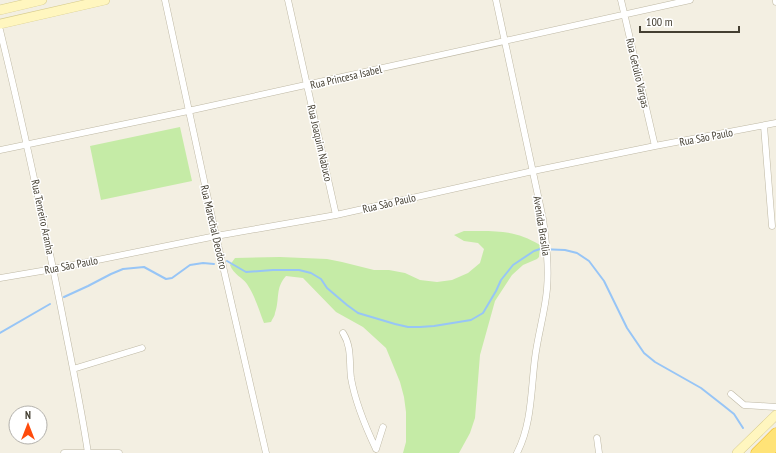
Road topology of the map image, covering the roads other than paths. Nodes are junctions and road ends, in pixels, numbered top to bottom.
1 (42, 0) edge
2 (105, 0) edge
3 (165, 0) edge
4 (288, 0) edge
5 (496, 0) edge
6 (621, 0) edge
7 (690, 0) edge
8 (0, 10) edge
9 (625, 14) junction
10 (0, 24) edge
11 (0, 30) edge
12 (505, 41) junction
13 (307, 85) junction
14 (188, 111) junction
15 (776, 123) edge
16 (764, 126) junction
17 (27, 144) junction
18 (655, 146) junction
19 (0, 150) edge
20 (533, 171) junction
21 (336, 215) junction
22 (772, 226) dead end
23 (216, 236) junction
24 (53, 269) junction
25 (0, 278) edge
26 (343, 333) dead end
27 (142, 348) dead end
28 (73, 368) junction
29 (731, 394) dead end
30 (776, 407) edge
31 (776, 415) edge
32 (383, 427) dead end
33 (776, 433) edge
34 (596, 438) dead end
35 (776, 445) edge
36 (376, 451) edge
37 (64, 453) edge
38 (88, 453) edge
39 (119, 453) edge
40 (266, 453) edge
41 (517, 453) edge
42 (599, 453) edge
43 (737, 453) edge
44 (756, 453) edge
45 (768, 453) edge

1 - 8 main road
2 - 10 main road
3 - 14 street, Rua Marechal Deodoro
4 - 13 street, Rua Joaquim Nabuco
5 - 12 street, Avenida Brasília
6 - 9 street, Rua Getúlio Vargas
7 - 9 street, Rua Princesa Isabel
9 - 12 street, Rua Princesa Isabel
9 - 18 street, Rua Getúlio Vargas
11 - 17 street, Rua Tenreiro Aranha
12 - 13 street, Rua Princesa Isabel
12 - 20 street, Avenida Brasília
13 - 14 street, Rua Princesa Isabel
13 - 21 street, Rua Joaquim Nabuco
14 - 17 street, Rua Princesa Isabel
14 - 23 street, Rua Marechal Deodoro
15 - 16 street, Rua São Paulo
16 - 18 street, Rua São Paulo
16 - 22 street
17 - 19 street, Rua Princesa Isabel
17 - 24 street, Rua Tenreiro Aranha
18 - 20 street, Rua São Paulo
20 - 21 street, Rua São Paulo
20 - 41 street, Avenida Brasília
21 - 23 street, Rua São Paulo
23 - 24 street, Rua São Paulo
23 - 40 street, Rua Marechal Deodoro
24 - 25 street, Rua São Paulo
24 - 28 street, Rua Tenreiro Aranha
26 - 36 street
27 - 28 street
28 - 38 street, Rua Tenreiro Aranha
29 - 30 street
31 - 43 main road
32 - 36 street
33 - 44 highway
34 - 42 street
35 - 45 highway
37 - 38 street
38 - 39 street

